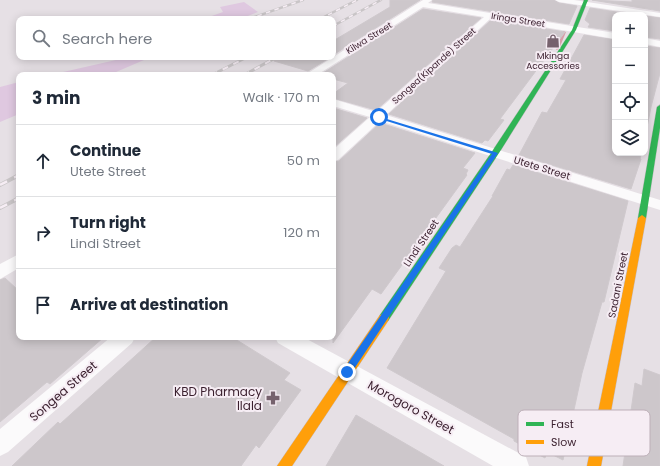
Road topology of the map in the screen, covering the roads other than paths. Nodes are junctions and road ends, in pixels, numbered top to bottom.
1 (559, 0) edge
2 (425, 2) edge
3 (586, 2) edge
4 (660, 15) edge
5 (489, 16) junction
6 (574, 30) junction
7 (612, 36) edge
8 (648, 42) edge
9 (660, 44) edge
10 (336, 58) edge
11 (334, 60) edge
12 (315, 72) edge
13 (336, 103) edge
14 (660, 107) edge
15 (379, 117) junction
16 (495, 153) junction
17 (336, 154) edge
18 (645, 200) junction
19 (660, 205) edge
20 (16, 262) edge
21 (0, 272) edge
22 (121, 340) edge
23 (290, 340) edge
24 (347, 372) junction
25 (605, 410) edge
26 (0, 444) edge
27 (596, 456) edge
28 (284, 466) edge
29 (517, 466) edge
30 (594, 466) edge

1 - 3 street
2 - 5 street, Iringa Street
2 - 10 street, Kilwa Street
3 - 4 street
3 - 6 street, Lindi Street
5 - 6 street, Iringa Street
5 - 15 street, Songea(Kipande) Street
6 - 7 street, Iringa Street
6 - 16 street, Lindi Street
8 - 9 street
11 - 12 street, Kilwa Street
13 - 15 street, Utete Street
14 - 18 street, Sadani Street
15 - 16 street, Utete Street
15 - 17 street
16 - 18 street, Utete Street
16 - 24 street, Lindi Street
18 - 19 street, Utete Street
18 - 25 street, Sadani Street
20 - 21 street
22 - 26 street, Songea Street
23 - 24 street, Morogoro Street
24 - 28 street, Lindi Street
24 - 29 street, Morogoro Street
27 - 30 street, Sadani Street

